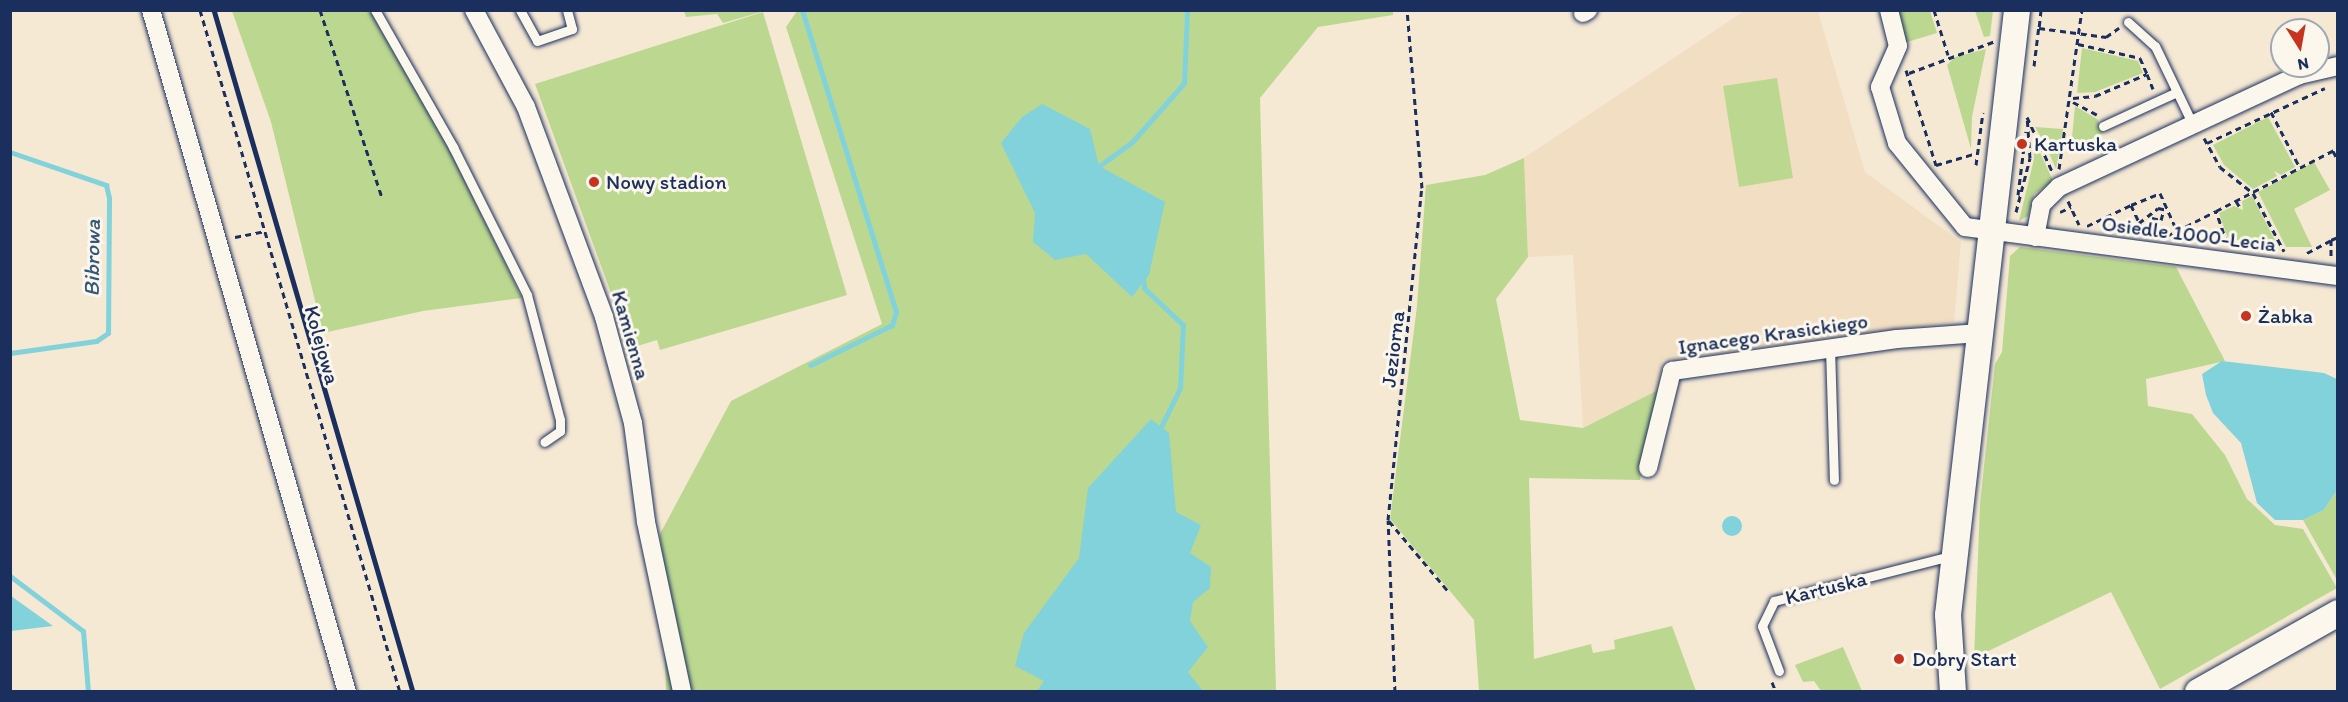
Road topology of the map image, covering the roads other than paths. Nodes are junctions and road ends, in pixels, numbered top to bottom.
1 (151, 10) edge
2 (375, 10) edge
3 (474, 10) edge
4 (520, 10) edge
5 (567, 10) edge
6 (1889, 10) edge
7 (2017, 10) edge
8 (2128, 22) road end
9 (2337, 66) edge
10 (2177, 92) junction
11 (2192, 123) junction
12 (2103, 126) road end
13 (1991, 232) junction
14 (2035, 237) junction
15 (2337, 276) edge
16 (1980, 333) junction
17 (1830, 347) junction
18 (544, 442) dead end
19 (1648, 468) dead end
20 (1834, 480) dead end
21 (1954, 555) junction
22 (2337, 612) edge
23 (1779, 671) dead end
24 (347, 692) edge
25 (682, 692) edge
26 (1953, 692) edge
27 (2198, 692) edge

1 - 24 street
2 - 18 lane
3 - 25 street, Kamienna
4 - 5 lane
6 - 13 street
7 - 13 main road
8 - 10 lane
9 - 11 street
10 - 11 lane
10 - 12 lane
11 - 14 street
13 - 14 street, Osiedle 1000-Lecia
13 - 16 main road
14 - 15 street, Osiedle 1000-Lecia
16 - 17 street, Ignacego Krasickiego
16 - 21 main road
17 - 19 street, Ignacego Krasickiego
17 - 20 lane
21 - 23 lane, Kartuska
21 - 26 main road
22 - 27 main road

